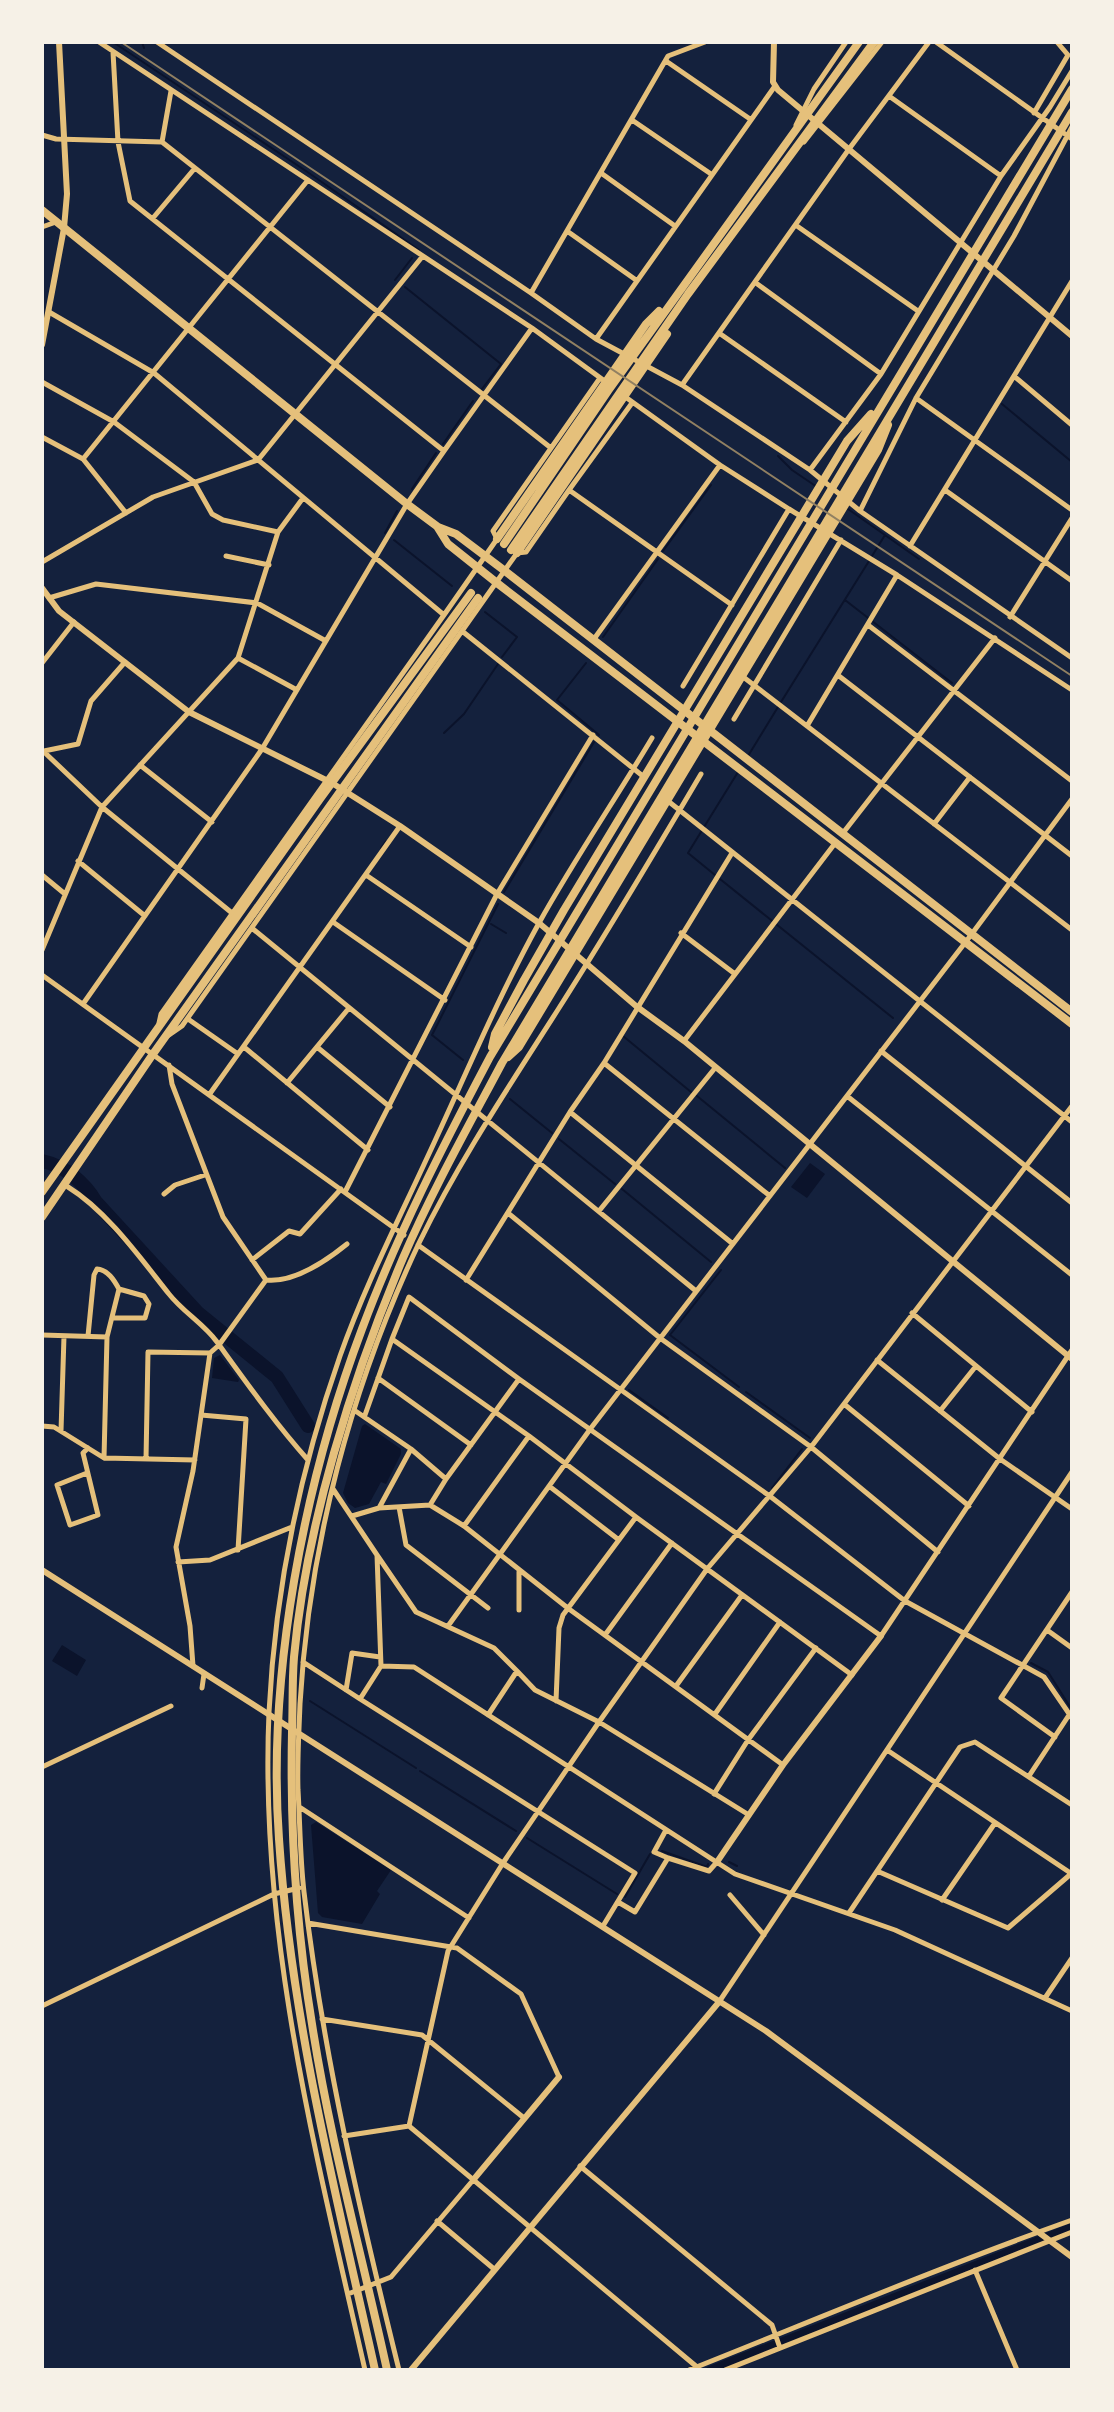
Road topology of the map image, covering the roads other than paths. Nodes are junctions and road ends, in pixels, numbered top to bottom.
1 (59, 42) edge
2 (99, 42) edge
3 (157, 42) edge
4 (705, 42) edge
5 (774, 42) edge
6 (846, 42) edge
7 (859, 42) edge
8 (874, 42) edge
9 (882, 42) edge
10 (929, 42) edge
11 (936, 42) edge
12 (1057, 42) edge
13 (113, 52) junction
14 (666, 61) junction
15 (1072, 71) edge
16 (775, 86) junction
17 (1072, 89) edge
18 (171, 91) junction
19 (889, 96) junction
20 (1072, 112) edge
21 (1034, 113) junction
22 (1042, 118) junction
23 (750, 119) junction
24 (632, 120) junction
25 (1072, 127) edge
26 (42, 135) edge
27 (789, 136) junction
28 (1069, 137) edge
29 (64, 139) junction
30 (118, 142) junction
31 (162, 142) junction
32 (849, 149) junction
33 (782, 164) junction
34 (195, 168) junction
35 (601, 173) junction
36 (711, 174) junction
37 (1001, 176) junction
38 (308, 180) junction
39 (42, 210) edge
40 (153, 218) junction
41 (61, 225) junction
42 (675, 226) junction
43 (797, 226) junction
44 (42, 227) edge
45 (270, 227) junction
46 (567, 231) junction
47 (959, 243) junction
48 (422, 257) junction
49 (993, 271) junction
50 (228, 279) junction
51 (636, 280) junction
52 (1072, 281) edge
53 (756, 283) junction
54 (684, 292) junction
55 (531, 293) junction
56 (378, 311) junction
57 (918, 311) junction
58 (49, 312) junction
59 (1050, 317) junction
60 (532, 328) junction
61 (189, 329) junction
62 (719, 333) junction
63 (1072, 336) edge
64 (596, 339) junction
65 (42, 345) edge
66 (335, 364) junction
67 (154, 373) junction
68 (881, 374) junction
69 (1014, 376) junction
70 (602, 379) junction
71 (42, 382) edge
72 (682, 385) junction
73 (482, 394) junction
74 (887, 396) junction
75 (916, 398) junction
76 (631, 401) junction
77 (897, 402) junction
78 (295, 414) junction
79 (114, 422) junction
80 (846, 422) junction
81 (1072, 425) edge
82 (42, 437) edge
83 (974, 440) junction
84 (551, 448) junction
85 (444, 451) junction
86 (83, 459) junction
87 (258, 460) junction
88 (720, 465) junction
89 (810, 470) junction
90 (194, 482) junction
91 (569, 490) junction
92 (945, 490) junction
93 (303, 498) junction
94 (407, 504) junction
95 (789, 509) junction
96 (1072, 510) edge
97 (860, 511) junction
98 (126, 513) junction
99 (1072, 518) edge
100 (438, 527) junction
101 (278, 532) junction
102 (841, 540) junction
103 (910, 546) junction
104 (507, 547) junction
105 (657, 552) junction
106 (226, 556) dead end
107 (484, 556) junction
108 (376, 558) junction
109 (1045, 561) junction
110 (42, 562) edge
111 (269, 565) junction
112 (477, 566) junction
113 (505, 571) junction
114 (897, 575) junction
115 (1072, 581) edge
116 (497, 583) junction
117 (42, 588) edge
118 (49, 598) junction
119 (257, 603) junction
120 (732, 605) junction
121 (444, 615) junction
122 (1010, 617) junction
123 (74, 622) junction
124 (868, 625) junction
125 (462, 631) junction
126 (995, 638) junction
127 (593, 640) junction
128 (326, 641) junction
129 (705, 649) junction
130 (717, 656) junction
131 (238, 658) junction
132 (1072, 658) edge
133 (125, 662) junction
134 (42, 663) edge
135 (742, 676) junction
136 (839, 676) junction
137 (754, 685) junction
138 (683, 686) dead end
139 (297, 690) junction
140 (954, 690) junction
141 (1072, 690) edge
142 (684, 710) junction
143 (189, 712) junction
144 (734, 719) dead end
145 (677, 721) junction
146 (807, 726) junction
147 (709, 731) junction
148 (593, 735) junction
149 (918, 736) junction
150 (652, 738) dead end
151 (703, 740) junction
152 (262, 749) junction
153 (42, 750) edge
154 (140, 765) junction
155 (633, 768) junction
156 (701, 774) dead end
157 (644, 777) junction
158 (970, 777) junction
159 (1072, 781) edge
160 (330, 782) junction
161 (882, 784) junction
162 (345, 790) junction
163 (1072, 799) edge
164 (668, 801) junction
165 (102, 807) junction
166 (680, 809) junction
167 (212, 822) junction
168 (934, 824) junction
169 (400, 826) junction
170 (1046, 836) junction
171 (839, 838) junction
172 (732, 853) junction
173 (1072, 856) edge
174 (78, 861) junction
175 (179, 870) junction
176 (42, 875) edge
177 (366, 875) junction
178 (1010, 883) junction
179 (65, 894) junction
180 (497, 894) junction
181 (791, 900) junction
182 (232, 913) junction
183 (145, 916) junction
184 (333, 922) junction
185 (539, 923) junction
186 (253, 929) junction
187 (1072, 930) edge
188 (681, 933) junction
189 (968, 939) junction
190 (471, 947) junction
191 (42, 950) edge
192 (587, 962) junction
193 (300, 967) junction
194 (735, 974) junction
195 (42, 975) edge
196 (445, 1000) junction
197 (919, 1000) junction
198 (83, 1004) junction
199 (636, 1006) junction
200 (349, 1008) junction
201 (1072, 1012) edge
202 (188, 1019) junction
203 (1072, 1024) edge
204 (161, 1034) junction
205 (684, 1041) junction
206 (244, 1047) junction
207 (317, 1047) junction
208 (881, 1051) junction
209 (149, 1052) junction
210 (238, 1054) junction
211 (490, 1057) junction
212 (414, 1059) junction
213 (502, 1063) junction
214 (604, 1063) junction
215 (169, 1065) junction
216 (715, 1068) junction
217 (287, 1083) junction
218 (457, 1094) junction
219 (209, 1095) junction
220 (847, 1096) junction
221 (1072, 1106) edge
222 (390, 1107) junction
223 (570, 1112) junction
224 (1065, 1116) junction
225 (487, 1121) junction
226 (673, 1121) junction
227 (1072, 1122) edge
228 (809, 1145) junction
229 (368, 1150) junction
230 (538, 1164) junction
231 (635, 1165) junction
232 (1026, 1165) junction
233 (205, 1175) junction
234 (69, 1182) junction
235 (44, 1188) edge
236 (343, 1191) junction
237 (164, 1194) dead end
238 (770, 1196) junction
239 (1072, 1203) edge
240 (599, 1211) junction
241 (991, 1211) junction
242 (508, 1213) junction
243 (42, 1217) edge
244 (395, 1228) junction
245 (347, 1244) dead end
246 (733, 1244) junction
247 (418, 1245) junction
248 (252, 1260) junction
249 (951, 1262) junction
250 (1072, 1275) edge
251 (266, 1280) junction
252 (466, 1280) junction
253 (119, 1289) junction
254 (696, 1291) junction
255 (912, 1313) junction
256 (112, 1318) junction
257 (42, 1335) edge
258 (64, 1336) junction
259 (88, 1336) junction
260 (107, 1337) junction
261 (660, 1338) junction
262 (392, 1339) junction
263 (220, 1343) junction
264 (210, 1353) junction
265 (1071, 1355) edge
266 (877, 1360) junction
267 (976, 1366) junction
268 (378, 1378) junction
269 (519, 1379) junction
270 (621, 1390) junction
271 (844, 1404) junction
272 (354, 1410) junction
273 (940, 1411) junction
274 (1032, 1412) junction
275 (494, 1413) junction
276 (201, 1415) junction
277 (365, 1415) junction
278 (42, 1426) edge
279 (591, 1428) junction
280 (61, 1431) junction
281 (529, 1436) junction
282 (471, 1445) junction
283 (811, 1447) junction
284 (88, 1448) junction
285 (411, 1449) junction
286 (104, 1458) junction
287 (146, 1459) junction
288 (1000, 1459) junction
289 (195, 1460) junction
290 (308, 1460) junction
291 (565, 1464) junction
292 (1072, 1472) edge
293 (87, 1473) junction
294 (446, 1479) junction
295 (549, 1486) junction
296 (332, 1489) junction
297 (771, 1497) junction
298 (1055, 1497) junction
299 (430, 1505) junction
300 (969, 1506) junction
301 (399, 1507) junction
302 (379, 1508) junction
303 (1072, 1509) edge
304 (352, 1516) junction
305 (636, 1517) junction
306 (464, 1526) junction
307 (292, 1527) junction
308 (738, 1535) junction
309 (619, 1540) junction
310 (672, 1543) junction
311 (238, 1550) junction
312 (938, 1552) junction
313 (377, 1555) junction
314 (499, 1555) junction
315 (178, 1562) junction
316 (707, 1569) junction
317 (42, 1570) edge
318 (519, 1571) junction
319 (1072, 1592) edge
320 (470, 1594) junction
321 (742, 1595) junction
322 (905, 1601) junction
323 (488, 1608) dead end
324 (569, 1609) junction
325 (519, 1610) dead end
326 (780, 1622) junction
327 (448, 1626) junction
328 (1047, 1630) junction
329 (964, 1634) junction
330 (605, 1635) junction
331 (881, 1636) junction
332 (816, 1648) junction
333 (1072, 1648) edge
334 (380, 1657) junction
335 (303, 1662) junction
336 (641, 1662) junction
337 (1023, 1664) junction
338 (381, 1666) junction
339 (193, 1667) junction
340 (517, 1671) junction
341 (204, 1674) junction
342 (852, 1675) junction
343 (676, 1686) junction
344 (202, 1688) dead end
345 (346, 1690) junction
346 (360, 1699) junction
347 (556, 1701) junction
348 (171, 1706) dead end
349 (269, 1714) junction
350 (715, 1714) junction
351 (488, 1715) junction
352 (1070, 1716) edge
353 (599, 1722) junction
354 (299, 1733) junction
355 (1055, 1737) junction
356 (748, 1740) junction
357 (887, 1750) junction
358 (783, 1765) junction
359 (42, 1767) edge
360 (568, 1768) junction
361 (1029, 1776) junction
362 (935, 1782) junction
363 (714, 1794) junction
364 (1072, 1805) edge
365 (300, 1808) junction
366 (539, 1811) junction
367 (749, 1815) junction
368 (995, 1823) junction
369 (666, 1830) junction
370 (668, 1858) junction
371 (717, 1862) junction
372 (503, 1863) junction
373 (877, 1871) junction
374 (1072, 1874) edge
375 (304, 1887) junction
376 (792, 1893) junction
377 (274, 1894) junction
378 (730, 1895) dead end
379 (942, 1900) junction
380 (618, 1902) junction
381 (849, 1913) junction
382 (469, 1918) junction
383 (308, 1923) junction
384 (603, 1926) junction
385 (764, 1935) junction
386 (451, 1947) junction
387 (1072, 1958) edge
388 (1045, 1998) junction
389 (719, 2002) junction
390 (42, 2006) edge
391 (1072, 2011) edge
392 (322, 2019) junction
393 (429, 2038) junction
394 (559, 2077) joint
395 (524, 2118) junction
396 (409, 2126) junction
397 (344, 2136) junction
398 (347, 2153) junction
399 (318, 2161) junction
400 (580, 2166) junction
401 (474, 2179) junction
402 (1072, 2220) edge
403 (437, 2221) junction
404 (529, 2227) junction
405 (1072, 2232) edge
406 (1043, 2237) junction
407 (1072, 2257) edge
408 (494, 2269) junction
409 (975, 2270) junction
410 (378, 2284) junction
411 (348, 2294) junction
412 (775, 2338) junction
413 (780, 2348) junction
414 (697, 2367) junction
415 (739, 2367) edge
416 (365, 2370) edge
417 (375, 2370) edge
418 (387, 2370) edge
419 (399, 2370) edge
420 (411, 2370) edge
421 (689, 2370) edge
422 (725, 2370) edge
423 (1017, 2370) edge

1 - 29 street
2 - 13 street
3 - 55 street
4 - 14 street
5 - 16 street
6 - 27 street
7 - 27 main road
8 - 33 main road
9 - 33 street
10 - 19 street
11 - 21 street
12 - 21 street
13 - 18 street
13 - 30 street
14 - 23 street
14 - 24 street
15 - 22 street
16 - 23 street
16 - 32 street
17 - 74 main road
18 - 31 street
18 - 38 street
19 - 32 street
19 - 37 street
20 - 77 main road
21 - 22 street
22 - 28 street
22 - 37 street
23 - 36 street
24 - 35 street
24 - 36 street
25 - 28 street
26 - 29 street
27 - 54 main road
28 - 49 street
29 - 30 street
29 - 41 street
30 - 31 street
30 - 40 street
31 - 34 street
32 - 43 street
32 - 47 street
33 - 54 main road
34 - 40 street
34 - 45 street
35 - 42 street
35 - 46 street
36 - 42 street
37 - 47 street
38 - 45 street
38 - 48 street
39 - 41 main road
40 - 50 street
41 - 44 street
41 - 58 street
41 - 61 main road
42 - 51 street
43 - 53 street
43 - 57 street
45 - 50 street
45 - 56 street
46 - 51 street
46 - 55 street
47 - 49 street
47 - 57 street
48 - 56 street
48 - 60 street
49 - 59 street
49 - 75 street
50 - 61 street
50 - 66 street
51 - 64 street
52 - 59 street
53 - 62 street
53 - 68 street
54 - 104 main road
54 - 104 main road
55 - 64 street
56 - 66 street
56 - 73 street
57 - 68 street
58 - 65 street
58 - 67 street
59 - 63 street
59 - 69 street
60 - 70 street
60 - 73 street
61 - 67 street
61 - 78 main road
62 - 72 street
62 - 80 street
64 - 72 street
66 - 78 street
66 - 85 street
67 - 79 street
67 - 87 street
68 - 80 street
69 - 81 street
69 - 83 street
70 - 76 street
70 - 84 street
71 - 79 street
72 - 89 street
73 - 84 street
73 - 85 street
74 - 130 main road
74 - 211 main road
75 - 83 street
75 - 97 street
76 - 88 street
76 - 91 street
77 - 135 main road
77 - 213 main road
78 - 87 street
78 - 94 main road
79 - 86 street
79 - 90 street
80 - 89 street
82 - 86 street
83 - 92 street
83 - 96 street
84 - 104 street
85 - 94 street
86 - 98 street
87 - 90 street
87 - 93 street
88 - 95 street
88 - 105 street
89 - 97 street
90 - 98 street
90 - 101 street
91 - 104 street
91 - 105 street
92 - 103 street
92 - 109 street
93 - 101 street
93 - 108 street
94 - 100 main road
94 - 108 street
95 - 102 street
95 - 120 street
97 - 103 street
98 - 110 street
99 - 109 street
100 - 107 main road
100 - 112 main road
101 - 111 street
102 - 114 street
102 - 137 street
103 - 122 street
104 - 107 street
104 - 113 street
105 - 120 street
105 - 127 street
106 - 111 street
107 - 112 street
107 - 113 main road
108 - 121 street
108 - 128 street
109 - 115 street
109 - 122 street
111 - 119 street
112 - 116 main road
112 - 121 street
113 - 116 street
113 - 127 main road
114 - 124 street
114 - 126 street
116 - 125 street
116 - 145 main road
117 - 118 street
118 - 119 street
118 - 123 street
119 - 128 street
119 - 131 street
120 - 129 street
121 - 160 street
122 - 132 street
123 - 133 street
123 - 134 street
124 - 136 street
124 - 140 street
125 - 148 street
125 - 162 street
126 - 140 street
126 - 141 street
127 - 142 main road
128 - 139 street
129 - 130 street
129 - 138 street
130 - 142 main road
131 - 139 street
131 - 143 street
133 - 143 street
133 - 153 street
135 - 137 street
135 - 147 main road
136 - 146 street
136 - 149 street
137 - 144 street
137 - 146 street
139 - 152 street
140 - 149 street
140 - 159 street
142 - 145 main road
142 - 147 main road
143 - 152 street
143 - 154 street
145 - 151 main road
145 - 157 main road
146 - 161 street
147 - 151 main road
147 - 171 main road
148 - 155 street
148 - 180 street
149 - 158 street
149 - 161 street
150 - 155 street
151 - 164 main road
151 - 171 main road
152 - 160 street
152 - 167 street
153 - 165 street
154 - 165 street
154 - 167 street
155 - 157 street
155 - 185 street
156 - 166 street
157 - 211 main road
158 - 168 street
158 - 170 street
160 - 162 street
160 - 162 main road
160 - 182 street
160 - 204 main road
161 - 168 street
161 - 171 street
162 - 169 street
162 - 186 street
162 - 204 main road
163 - 170 street
164 - 166 street
164 - 213 main road
165 - 174 street
165 - 175 street
166 - 172 street
166 - 192 street
167 - 175 street
168 - 178 street
169 - 177 street
169 - 180 street
170 - 173 street
170 - 178 street
171 - 181 street
171 - 189 main road
172 - 181 street
172 - 188 street
174 - 179 street
174 - 183 street
175 - 182 street
175 - 183 street
176 - 179 street
177 - 184 street
177 - 190 street
178 - 187 street
178 - 189 street
179 - 191 street
180 - 185 street
180 - 190 street
181 - 194 street
181 - 197 street
182 - 204 street
183 - 198 street
184 - 193 street
184 - 196 street
185 - 192 street
185 - 218 street
186 - 193 street
186 - 202 street
188 - 194 street
188 - 199 street
189 - 197 street
189 - 201 main road
189 - 203 main road
190 - 196 street
192 - 199 street
192 - 225 street
193 - 200 street
193 - 206 street
194 - 205 street
195 - 198 street
196 - 212 street
197 - 208 street
197 - 224 street
198 - 209 street
199 - 205 street
199 - 214 street
200 - 207 street
200 - 212 street
202 - 204 street
202 - 210 street
204 - 209 main road
205 - 216 street
206 - 210 street
206 - 217 street
207 - 217 street
207 - 222 street
208 - 220 street
208 - 232 street
209 - 215 street
209 - 234 main road
209 - 235 main road
210 - 219 street
211 - 417 main road
212 - 218 street
212 - 222 street
213 - 418 main road
214 - 223 street
214 - 226 street
215 - 219 street
215 - 233 street
216 - 226 street
216 - 228 street
217 - 229 street
218 - 225 street
218 - 244 street
219 - 236 street
220 - 228 street
220 - 241 street
221 - 224 street
222 - 229 street
223 - 230 street
223 - 231 street
224 - 227 street
224 - 232 street
225 - 230 street
225 - 247 street
226 - 231 street
226 - 238 street
228 - 238 street
228 - 249 street
229 - 236 street
230 - 240 street
230 - 242 street
231 - 240 street
231 - 246 street
232 - 239 street
232 - 241 street
233 - 237 street
233 - 248 street
234 - 243 main road
234 - 263 street
236 - 244 street
236 - 248 street
238 - 246 street
240 - 254 street
241 - 249 street
241 - 250 street
242 - 252 street
242 - 261 street
244 - 247 street
244 - 290 street
245 - 251 street
246 - 254 street
247 - 252 street
247 - 272 street
248 - 251 street
249 - 255 street
249 - 265 street
251 - 263 street
252 - 270 street
253 - 256 street
253 - 256 street
253 - 259 street
254 - 261 street
255 - 266 street
255 - 267 street
256 - 260 street
257 - 258 street
258 - 259 street
258 - 280 street
259 - 260 street
260 - 286 street
261 - 270 street
261 - 283 street
262 - 268 street
262 - 269 street
262 - 275 street
263 - 264 street
263 - 290 street
264 - 276 street
264 - 287 street
265 - 274 street
266 - 271 street
266 - 273 street
267 - 273 street
267 - 274 street
268 - 277 street
268 - 282 street
269 - 275 street
269 - 279 street
270 - 279 street
270 - 297 street
271 - 283 street
271 - 300 street
272 - 277 street
272 - 296 street
273 - 288 street
274 - 288 street
275 - 281 street
275 - 282 street
276 - 289 street
276 - 311 street
277 - 285 street
278 - 280 street
279 - 291 street
279 - 308 street
280 - 284 street
281 - 291 street
281 - 306 street
282 - 294 street
283 - 297 street
283 - 312 street
284 - 286 street
284 - 293 street
285 - 294 street
285 - 302 street
286 - 287 street
287 - 289 street
288 - 298 street
288 - 300 street
289 - 315 street
290 - 307 street
291 - 295 street
291 - 305 street
292 - 298 street
293 - 293 street
294 - 299 street
295 - 309 street
295 - 314 street
296 - 304 street
296 - 335 street
297 - 308 street
297 - 322 street
298 - 303 street
298 - 329 street
299 - 301 street
299 - 306 street
300 - 312 street
301 - 302 street
301 - 320 street
302 - 304 street
304 - 313 street
305 - 309 street
305 - 310 street
306 - 314 street
307 - 311 street
307 - 349 street
308 - 316 street
308 - 331 street
309 - 324 street
310 - 316 street
310 - 330 street
311 - 315 street
312 - 322 street
313 - 327 street
313 - 334 street
314 - 318 street
314 - 320 street
315 - 339 street
316 - 321 street
316 - 336 street
317 - 339 street
318 - 324 street
318 - 325 street
319 - 328 street
320 - 323 street
320 - 327 street
321 - 326 street
321 - 343 street
322 - 329 street
322 - 331 street
324 - 330 street
324 - 347 street
326 - 332 street
326 - 350 street
327 - 340 street
328 - 333 street
328 - 337 street
329 - 337 street
329 - 357 street
330 - 336 street
331 - 342 street
332 - 342 street
332 - 356 street
334 - 338 street
334 - 345 street
335 - 345 street
335 - 354 street
336 - 343 street
336 - 353 street
337 - 352 street
337 - 355 street
338 - 346 street
338 - 351 street
339 - 341 street
340 - 347 street
340 - 351 street
341 - 344 street
341 - 349 street
342 - 358 street
343 - 350 street
345 - 346 street
346 - 366 street
347 - 353 street
348 - 359 street
349 - 354 street
349 - 377 street
350 - 356 street
351 - 360 street
352 - 355 street
353 - 360 street
353 - 363 street
354 - 365 street
354 - 372 street
355 - 361 street
356 - 358 street
356 - 363 street
357 - 362 street
357 - 376 street
358 - 367 street
360 - 366 street
360 - 369 street
361 - 362 street
361 - 364 street
362 - 368 street
362 - 373 street
363 - 367 street
365 - 375 street
365 - 382 street
366 - 372 street
366 - 380 street
367 - 371 street
368 - 374 street
368 - 379 street
369 - 370 street
369 - 371 street
370 - 371 street
370 - 380 street
371 - 376 street
372 - 382 street
372 - 384 street
373 - 379 street
373 - 381 street
374 - 379 street
375 - 377 street
375 - 383 street
376 - 381 street
376 - 385 street
377 - 390 street
377 - 399 street
378 - 385 street
380 - 384 street
381 - 388 street
382 - 386 street
383 - 386 street
383 - 392 street
384 - 389 street
385 - 389 street
386 - 393 street
386 - 394 street
387 - 388 street
388 - 391 street
389 - 400 street
389 - 406 street
392 - 393 street
392 - 397 street
393 - 395 street
393 - 396 street
394 - 395 street
395 - 401 street
396 - 397 street
396 - 401 street
397 - 398 street
398 - 399 street
398 - 410 street
399 - 411 street
400 - 404 street
400 - 412 street
401 - 403 street
401 - 404 street
402 - 406 street
403 - 408 street
403 - 410 street
404 - 408 street
404 - 414 street
405 - 406 street
406 - 407 street
406 - 409 street
406 - 412 street
408 - 420 street
409 - 413 street
409 - 423 street
410 - 411 street
410 - 419 street
411 - 416 street
412 - 413 street
412 - 414 street
413 - 415 street
414 - 421 street
415 - 422 street

